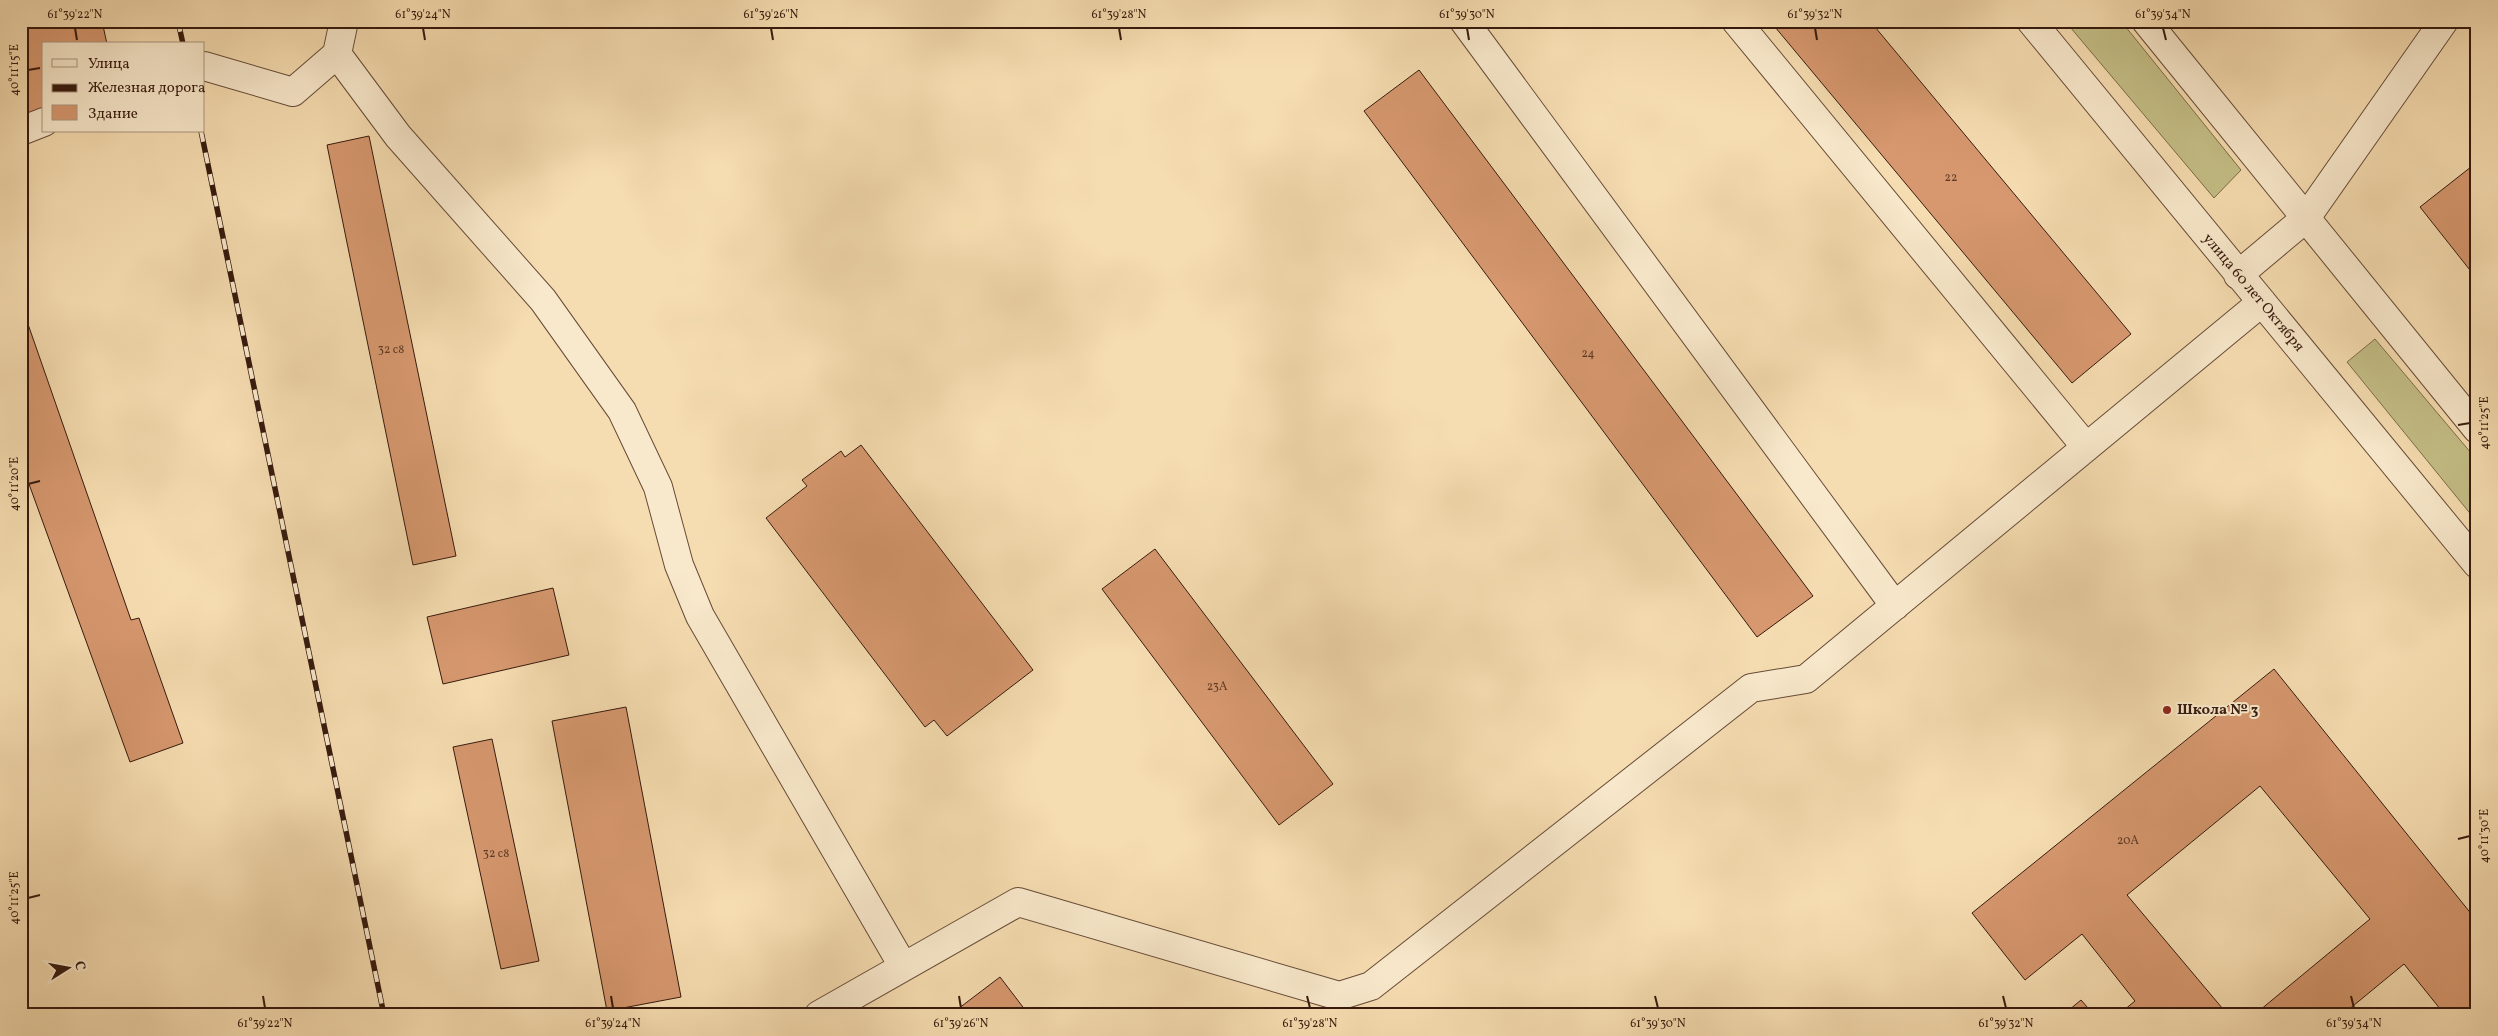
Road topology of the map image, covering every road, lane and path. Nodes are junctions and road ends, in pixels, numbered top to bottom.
1 (344, 21) edge
2 (1464, 21) edge
3 (1736, 21) edge
4 (2031, 21) edge
5 (2146, 21) edge
6 (2444, 21) edge
7 (337, 54) junction
8 (205, 66) edge
9 (42, 123) edge
10 (21, 131) edge
11 (2306, 218) junction
12 (2238, 275) junction
13 (2262, 302) junction
14 (2477, 429) edge
15 (2086, 448) junction
16 (2477, 564) edge
17 (1895, 606) junction
18 (903, 966) junction
19 (819, 1015) edge

1 - 7 street
2 - 17 street
3 - 15 street
4 - 12 street, улица 60 лет Октября
5 - 11 street
6 - 11 street
7 - 8 street
7 - 18 street
9 - 10 street
11 - 12 street
11 - 14 street
12 - 13 street, улица 60 лет Октября
13 - 15 street
13 - 16 street, улица 60 лет Октября
15 - 17 street
17 - 18 street
18 - 19 street

